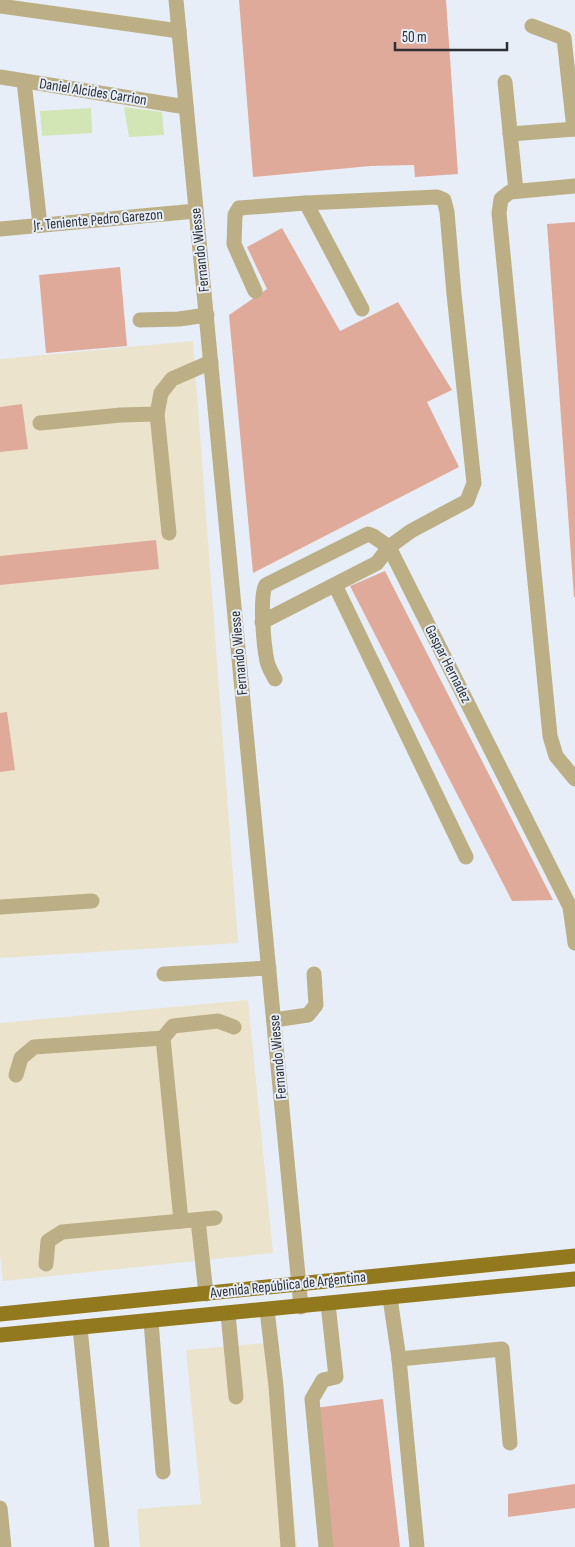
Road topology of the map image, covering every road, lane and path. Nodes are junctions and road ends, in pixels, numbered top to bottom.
1 (176, 0) edge
2 (0, 6) edge
3 (532, 26) dead end
4 (179, 31) junction
5 (0, 77) edge
6 (24, 81) junction
7 (504, 82) dead end
8 (186, 106) junction
9 (574, 129) edge
10 (510, 134) junction
11 (575, 186) edge
12 (516, 191) junction
13 (306, 203) junction
14 (196, 211) junction
15 (40, 225) junction
16 (0, 229) edge
17 (255, 291) dead end
18 (362, 309) dead end
19 (207, 315) junction
20 (140, 320) dead end
21 (211, 362) junction
22 (157, 414) junction
23 (40, 423) dead end
24 (170, 533) dead end
25 (390, 548) junction
26 (334, 585) junction
27 (262, 622) junction
28 (275, 679) dead end
29 (575, 779) edge
30 (466, 858) dead end
31 (92, 901) dead end
32 (0, 908) edge
33 (575, 943) edge
34 (269, 968) junction
35 (164, 974) dead end
36 (314, 974) dead end
37 (274, 1020) junction
38 (234, 1028) dead end
39 (163, 1038) junction
40 (16, 1075) dead end
41 (215, 1218) dead end
42 (198, 1220) junction
43 (182, 1221) junction
44 (575, 1256) edge
45 (46, 1264) dead end
46 (575, 1279) edge
47 (299, 1284) junction
48 (206, 1294) junction
49 (390, 1298) junction
50 (328, 1304) junction
51 (301, 1307) junction
52 (267, 1310) junction
53 (0, 1314) edge
54 (228, 1314) junction
55 (151, 1321) junction
56 (80, 1328) junction
57 (0, 1335) edge
58 (399, 1359) junction
59 (236, 1397) dead end
60 (510, 1443) dead end
61 (163, 1472) dead end
62 (0, 1508) edge
63 (4, 1547) edge
64 (102, 1547) edge
65 (288, 1547) edge
66 (326, 1547) edge
67 (417, 1547) edge

1 - 4 street, Fernando Wiesse
2 - 4 street
3 - 9 street
4 - 8 street, Fernando Wiesse
5 - 6 street, Daniel Alcides Carrion
6 - 8 street, Daniel Alcides Carrion
6 - 15 street
7 - 10 street
8 - 14 street, Fernando Wiesse
9 - 10 street
10 - 12 street
11 - 12 street
12 - 29 street
13 - 17 street
13 - 18 street
13 - 25 street
14 - 15 street, Jr. Teniente Pedro Garezon
14 - 19 street, Fernando Wiesse
15 - 16 street, Jr. Teniente Pedro Garezon
19 - 20 street
19 - 21 street, Fernando Wiesse
21 - 22 street
21 - 34 street, Fernando Wiesse
22 - 23 street
22 - 24 street
25 - 26 street
25 - 27 street
25 - 33 street, Gaspar Hernadez
26 - 27 street
26 - 30 street
27 - 28 street
31 - 32 street
34 - 35 street
34 - 37 street, Fernando Wiesse
36 - 37 street
37 - 47 street, Fernando Wiesse
38 - 39 street
39 - 40 street
39 - 43 street
41 - 42 street
42 - 43 street
42 - 48 street
43 - 45 street
44 - 47 main road, Avenida República de Argentina
46 - 49 main road, Avenida República de Argentina
47 - 48 main road, Avenida República de Argentina
47 - 51 street, Fernando Wiesse
48 - 53 main road, Avenida República de Argentina
49 - 50 main road, Avenida República de Argentina
49 - 58 street
50 - 51 main road, Avenida República de Argentina
50 - 66 street
51 - 52 main road, Avenida República de Argentina
52 - 54 main road, Avenida República de Argentina
52 - 65 street
54 - 55 main road, Avenida República de Argentina
54 - 59 street
55 - 56 main road, Avenida República de Argentina
55 - 61 street
56 - 57 main road, Avenida República de Argentina
56 - 64 street
58 - 60 street
58 - 67 street
62 - 63 street

